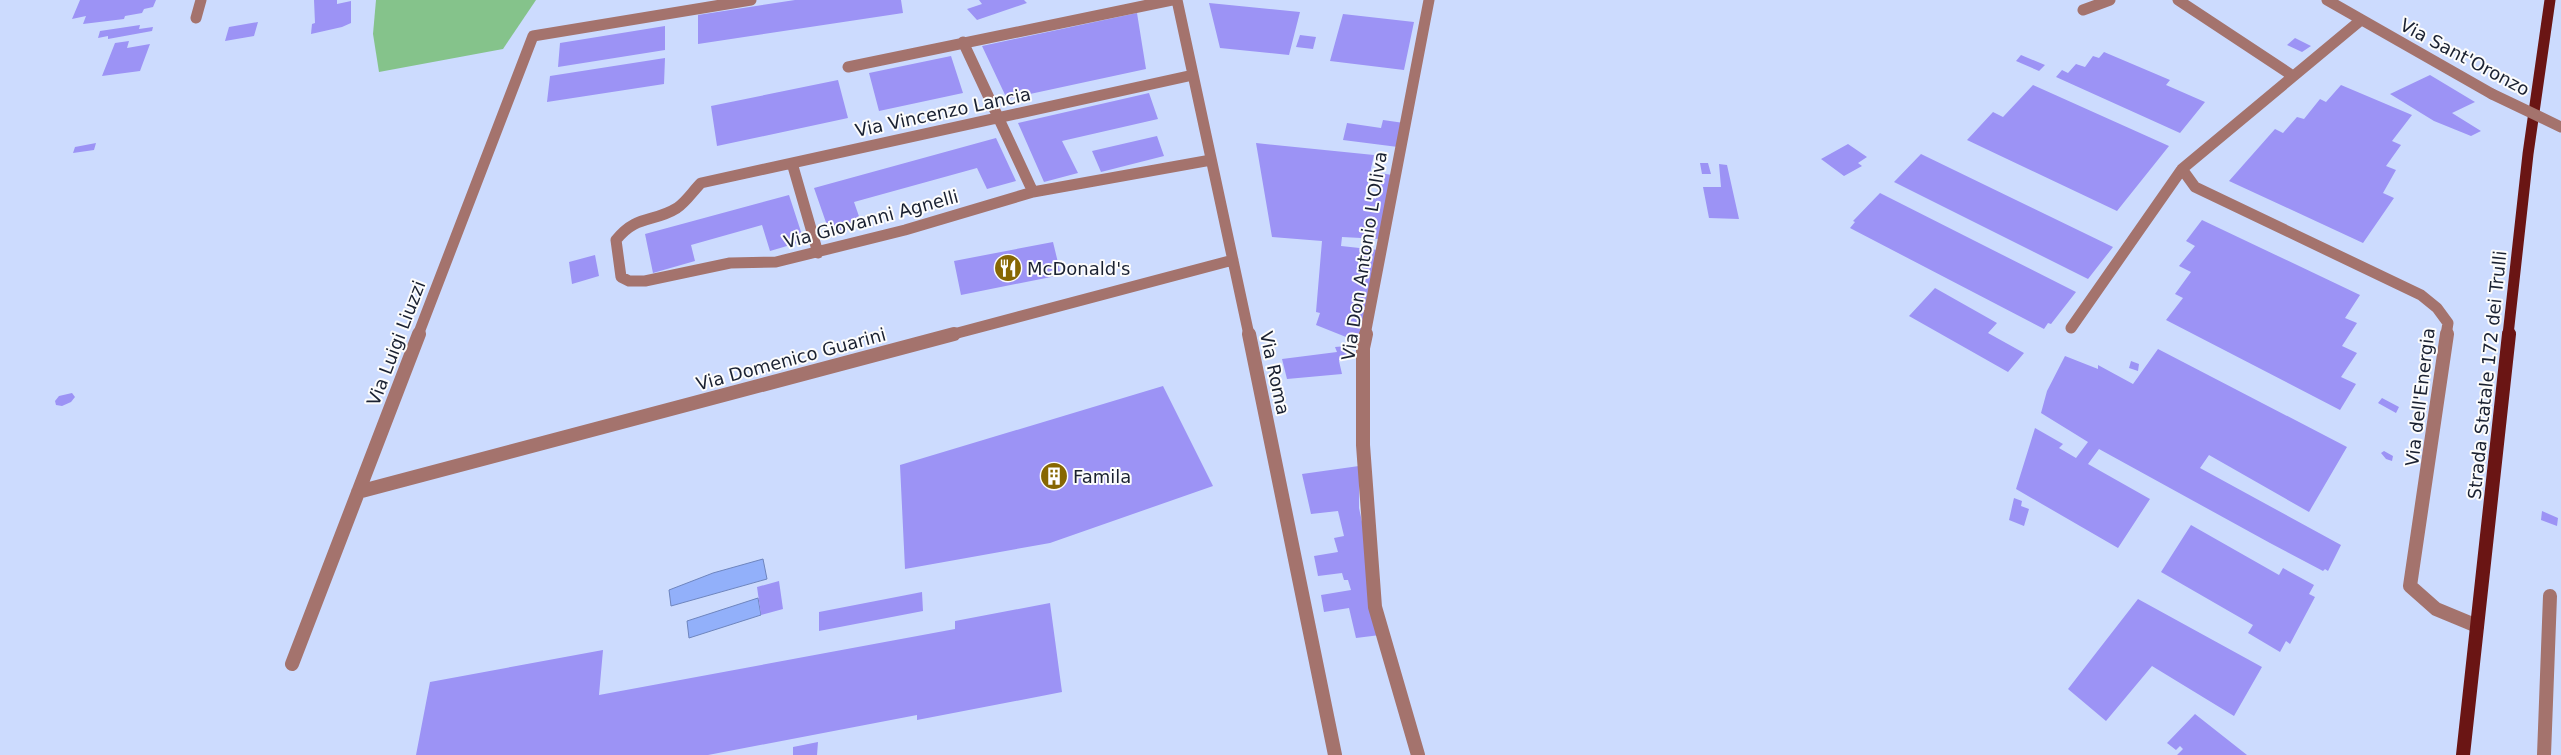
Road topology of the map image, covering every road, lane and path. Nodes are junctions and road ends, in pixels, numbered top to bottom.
1 (201, 0) edge
2 (751, 0) edge
3 (1172, 0) edge
4 (1177, 0) edge
5 (1429, 0) edge
6 (2110, 0) edge
7 (2178, 0) edge
8 (2327, 0) edge
9 (2550, 0) edge
10 (2083, 10) dead end
11 (196, 18) dead end
12 (2361, 20) junction
13 (963, 42) junction
14 (848, 67) dead end
15 (1193, 75) junction
16 (2293, 76) junction
17 (998, 118) junction
18 (2561, 127) edge
19 (1211, 160) junction
20 (792, 163) junction
21 (2182, 169) junction
22 (701, 183) joint
23 (1033, 192) junction
24 (818, 253) junction
25 (1232, 260) junction
26 (2071, 328) dead end
27 (358, 492) junction
28 (2550, 596) dead end
29 (2477, 626) junction
30 (292, 664) dead end
31 (1336, 755) edge
32 (1418, 755) edge
33 (2463, 755) edge
34 (2544, 755) edge

1 - 11 street
2 - 27 street, Via Luigi Liuzzi
3 - 13 street
4 - 15 street, Via Roma
5 - 32 street, Via Don Antonio L'Oliva
6 - 10 street
7 - 16 street
8 - 12 street, Via Sant'Oronzo
9 - 29 main road, Strada Statale 172 dei Trulli
12 - 16 street
12 - 18 street, Via Sant'Oronzo, bridge
13 - 14 street
13 - 17 street
15 - 17 street, Via Vincenzo Lancia
15 - 19 street, Via Roma
16 - 21 street
17 - 20 street, Via Vincenzo Lancia
17 - 23 street
19 - 23 street, Via Giovanni Agnelli
19 - 25 street, Via Roma
20 - 22 street, Via Vincenzo Lancia
20 - 24 street
21 - 26 street
21 - 29 street, Via dell'Energia
22 - 24 street, Via Giovanni Agnelli
23 - 24 street, Via Giovanni Agnelli
25 - 27 street, Via Domenico Guarini
25 - 31 street, Via Roma
27 - 30 street, Via Luigi Liuzzi
28 - 34 street
29 - 33 main road, Strada Statale 172 dei Trulli

